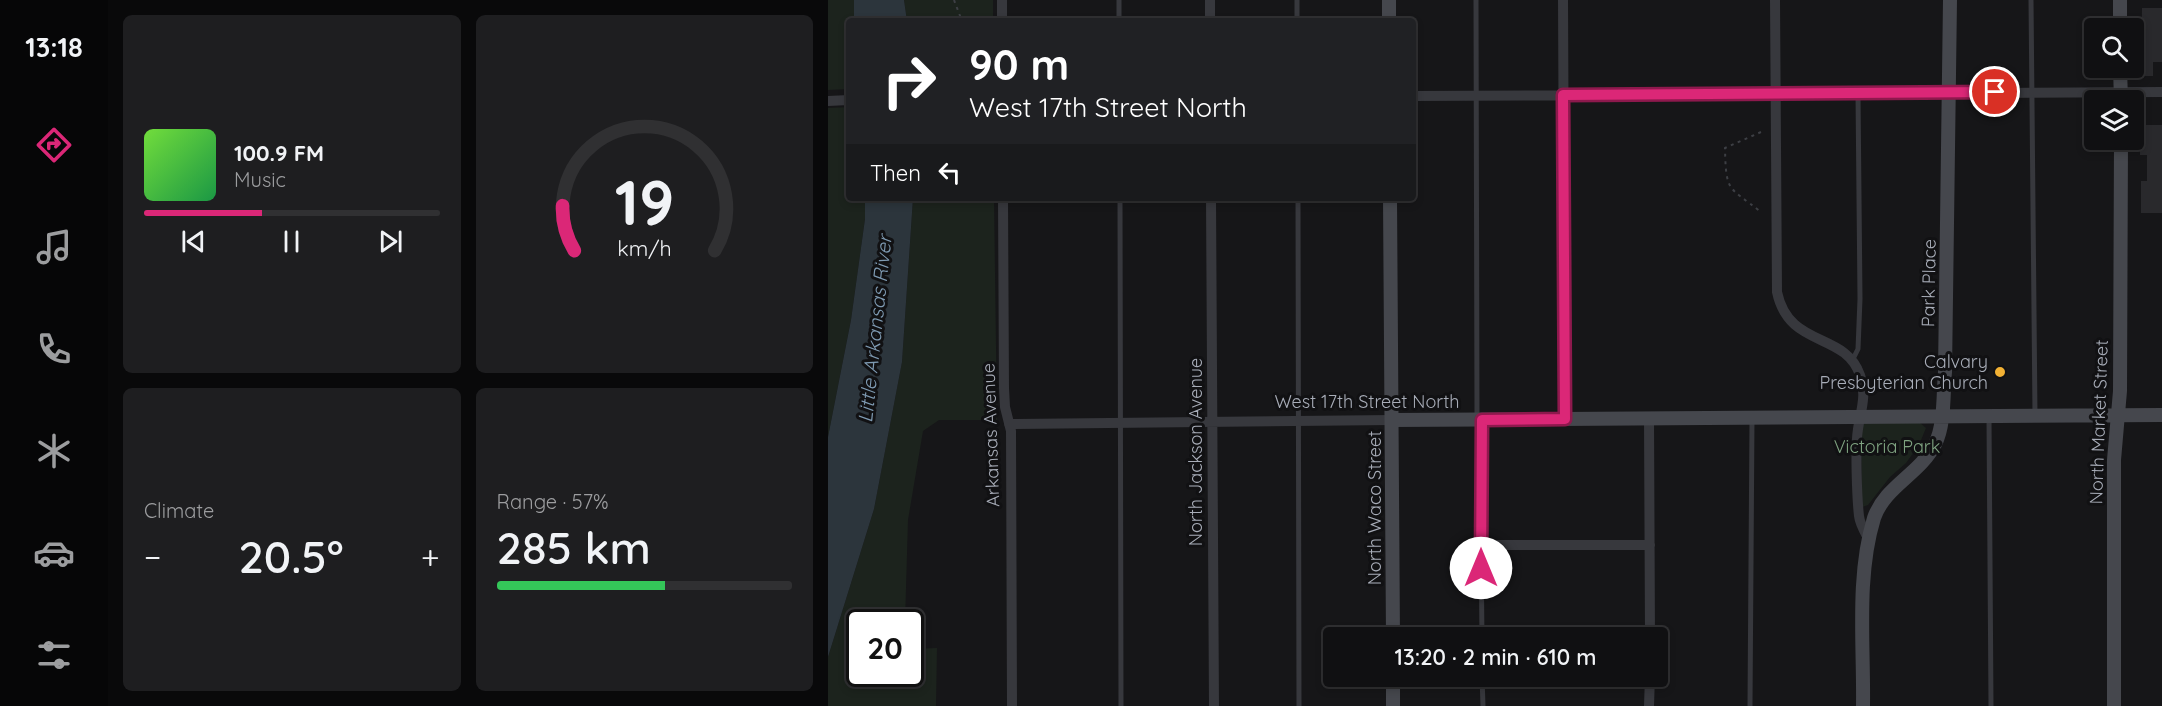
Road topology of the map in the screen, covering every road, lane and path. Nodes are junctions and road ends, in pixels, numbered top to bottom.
1 (954, 0) edge
2 (1002, 0) edge
3 (1119, 0) edge
4 (1210, 0) edge
5 (1297, 0) edge
6 (1389, 0) edge
7 (1476, 0) edge
8 (1563, 0) edge
9 (1775, 0) edge
10 (1950, 0) edge
11 (2031, 0) edge
12 (2120, 0) edge
13 (961, 18) edge
14 (1002, 18) edge
15 (1119, 18) edge
16 (1210, 18) edge
17 (1297, 18) edge
18 (1389, 18) edge
19 (2120, 18) edge
20 (1949, 92) junction
21 (2032, 92) junction
22 (2162, 92) edge
23 (1858, 93) junction
24 (1776, 94) junction
25 (2084, 94) edge
26 (2144, 94) edge
27 (1563, 95) junction
28 (1416, 96) edge
29 (1476, 96) junction
30 (1761, 132) dead end
31 (2121, 150) edge
32 (1003, 201) edge
33 (1120, 201) edge
34 (1211, 201) edge
35 (1298, 201) edge
36 (1390, 201) edge
37 (1761, 212) dead end
38 (1852, 361) junction
39 (2118, 415) junction
40 (2162, 415) edge
41 (1940, 416) junction
42 (1989, 416) junction
43 (2035, 416) junction
44 (1862, 417) junction
45 (1649, 418) junction
46 (1752, 418) junction
47 (1565, 419) junction
48 (1393, 420) junction
49 (1479, 420) junction
50 (1212, 421) junction
51 (1298, 421) junction
52 (1122, 422) junction
53 (1009, 424) junction
54 (1870, 542) junction
55 (1480, 545) junction
56 (1650, 545) junction
57 (1393, 627) edge
58 (1482, 627) edge
59 (1650, 627) edge
60 (1393, 687) edge
61 (1482, 687) edge
62 (1650, 687) edge
63 (1012, 706) edge
64 (1121, 706) edge
65 (1214, 706) edge
66 (1299, 706) edge
67 (1393, 706) edge
68 (1483, 706) edge
69 (1650, 706) edge
70 (1750, 706) edge
71 (1863, 706) edge
72 (1991, 706) edge
73 (2114, 706) edge

1 - 13 path
2 - 14 street
3 - 15 lane
4 - 16 street
5 - 17 lane
6 - 18 street
7 - 29 lane
8 - 27 street
9 - 24 street
10 - 20 street, Park Place
11 - 21 lane
12 - 19 street
20 - 21 street
20 - 23 street
20 - 41 street, Park Place
21 - 25 street
21 - 43 lane
22 - 26 street
23 - 24 street
23 - 38 lane
24 - 27 street
24 - 38 street
27 - 29 street
27 - 47 street
28 - 29 street
29 - 49 lane
30 - 37 path
31 - 39 street, North Market Street
32 - 53 street, Arkansas Avenue
33 - 52 lane
34 - 50 street, North Jackson Avenue
35 - 51 lane
36 - 48 street, North Waco Street
38 - 44 street
39 - 40 street, West 17th Street North
39 - 43 street, West 17th Street North
39 - 73 street, North Market Street
41 - 42 street, West 17th Street North
41 - 44 street, West 17th Street North
41 - 54 street, Park Place
42 - 43 street, West 17th Street North
42 - 72 lane
44 - 46 street, West 17th Street North
44 - 54 street
45 - 46 street, West 17th Street North
45 - 47 street, West 17th Street North
45 - 56 street
46 - 70 lane
47 - 49 street, West 17th Street North
48 - 49 street, West 17th Street North
48 - 51 street, West 17th Street North
48 - 57 street, North Waco Street
49 - 55 street
50 - 51 street, West 17th Street North
50 - 52 street, West 17th Street North
50 - 65 street, North Jackson Avenue
51 - 66 lane
52 - 53 street, West 17th Street North
52 - 64 lane
53 - 63 street, Arkansas Avenue
54 - 71 street, Park Place
55 - 56 street
55 - 58 lane
56 - 59 street
60 - 67 street
61 - 68 lane
62 - 69 street

